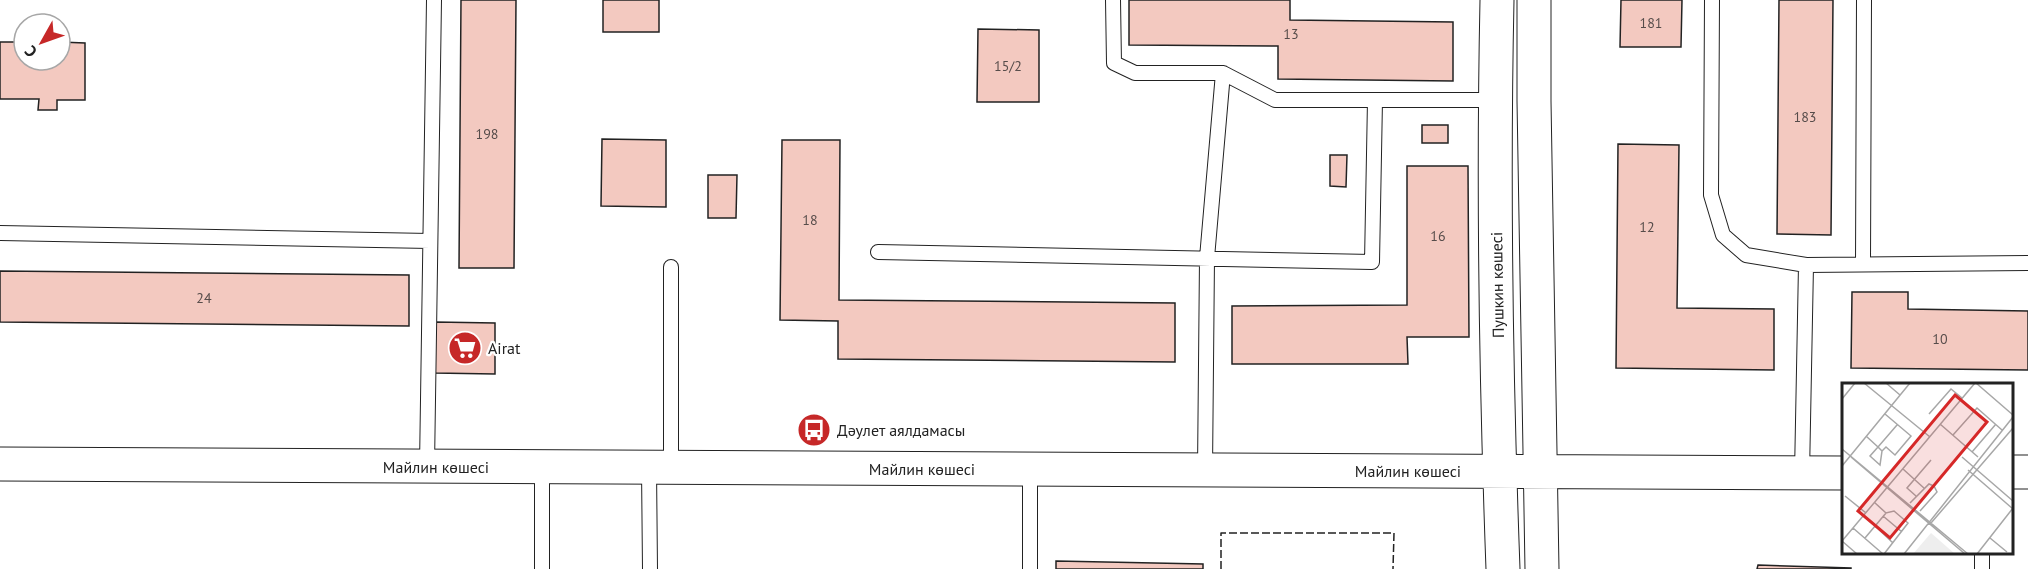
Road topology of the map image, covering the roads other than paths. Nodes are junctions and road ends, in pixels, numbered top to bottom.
1 (434, 0) edge
2 (1113, 0) edge
3 (1497, 0) edge
4 (1534, 0) edge
5 (1712, 0) edge
6 (1864, 0) edge
7 (1223, 73) junction
8 (1375, 100) junction
9 (1495, 100) junction
10 (0, 233) edge
11 (430, 240) junction
12 (878, 252) dead end
13 (1207, 258) junction
14 (2028, 263) edge
15 (1863, 264) junction
16 (1806, 265) junction
17 (671, 267) dead end
18 (0, 464) edge
19 (427, 466) junction
20 (542, 467) junction
21 (660, 468) junction
22 (1030, 470) junction
23 (1205, 470) junction
24 (1499, 472) junction
25 (1542, 472) junction
26 (1842, 473) edge
27 (1802, 474) junction
28 (542, 569) edge
29 (650, 569) edge
30 (1030, 569) edge
31 (1503, 569) edge
32 (1542, 569) edge

1 - 11 lane
2 - 7 lane
3 - 9 main road, Пушкин көшесі
4 - 25 main road
5 - 16 lane
6 - 15 lane
7 - 8 lane
7 - 13 lane
8 - 9 lane
8 - 13 lane
9 - 24 main road, Пушкин көшесі
10 - 11 lane
11 - 19 lane
12 - 13 lane
13 - 23 lane
14 - 15 lane
15 - 16 lane
16 - 27 lane
17 - 21 lane
18 - 19 main road, Майлин көшесі
19 - 20 main road, Майлин көшесі
20 - 21 main road, Майлин көшесі
20 - 28 lane
21 - 22 main road, Майлин көшесі
21 - 29 lane
22 - 23 main road, Майлин көшесі
22 - 30 lane
23 - 24 main road, Майлин көшесі
24 - 25 main road, Майлин көшесі
24 - 31 main road, Пушкин көшесі
25 - 27 main road, Майлин көшесі
25 - 32 main road
26 - 27 main road, Майлин көшесі

